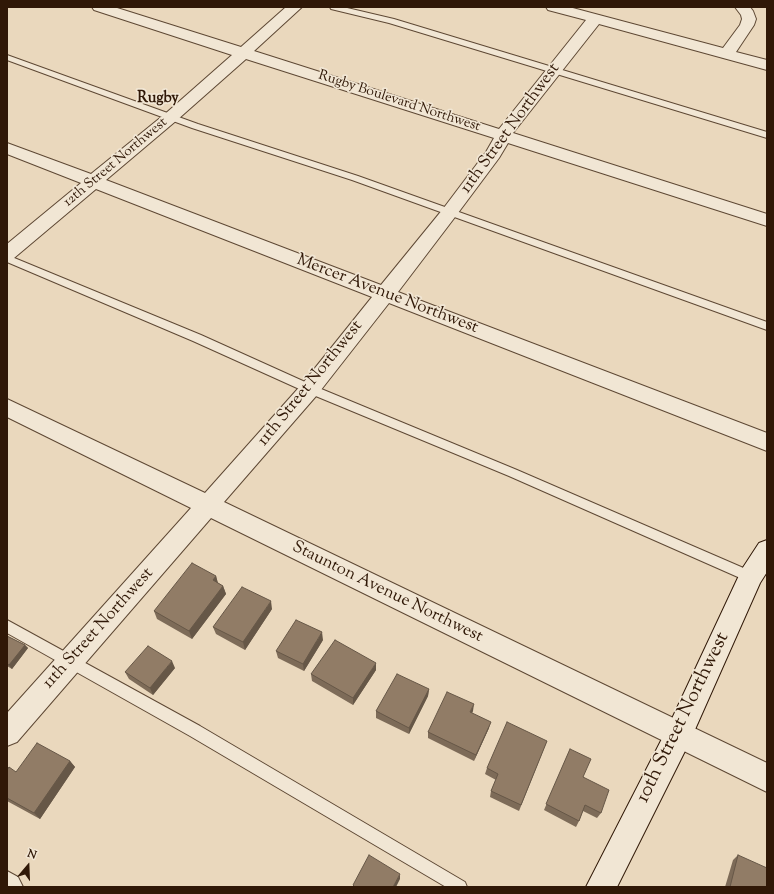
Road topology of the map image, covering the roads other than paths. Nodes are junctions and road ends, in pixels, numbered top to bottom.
1 (99, 7) edge
2 (295, 7) edge
3 (334, 7) edge
4 (553, 7) edge
5 (742, 7) edge
6 (595, 19) junction
7 (244, 53) junction
8 (727, 54) junction
9 (7, 57) edge
10 (767, 65) edge
11 (553, 71) junction
12 (171, 117) junction
13 (767, 135) edge
14 (503, 136) junction
15 (7, 148) edge
16 (93, 182) junction
17 (449, 213) junction
18 (767, 220) edge
19 (7, 254) edge
20 (7, 258) edge
21 (385, 294) junction
22 (767, 326) edge
23 (310, 389) junction
24 (7, 408) edge
25 (767, 442) edge
26 (208, 506) junction
27 (767, 550) edge
28 (751, 578) junction
29 (7, 626) edge
30 (70, 662) junction
31 (7, 733) edge
32 (679, 734) junction
33 (767, 778) edge
34 (460, 887) edge
35 (601, 887) edge

1 - 7 street, Rugby Boulevard Northwest
2 - 7 street, 12th Street Northwest
3 - 11 lane
4 - 6 street
5 - 8 street
6 - 8 street
6 - 11 street, 11th Street Northwest
7 - 12 street, 12th Street Northwest
7 - 14 street, Rugby Boulevard Northwest
8 - 10 street
9 - 12 lane
11 - 13 lane
11 - 14 street, 11th Street Northwest
12 - 16 street, 12th Street Northwest
12 - 17 lane
14 - 17 street, 11th Street Northwest
14 - 18 street, Rugby Boulevard Northwest
15 - 16 street, Mercer Avenue Northwest
16 - 19 street, 12th Street Northwest
16 - 21 street, Mercer Avenue Northwest
17 - 21 street, 11th Street Northwest
17 - 22 lane
20 - 23 lane
21 - 23 street, 11th Street Northwest
21 - 25 street, Mercer Avenue Northwest
23 - 26 street, 11th Street Northwest
23 - 28 lane
24 - 26 street, Staunton Avenue Northwest
26 - 30 street, 11th Street Northwest
26 - 32 street, Staunton Avenue Northwest
27 - 28 street, 10th Street Northwest
28 - 32 street, 10th Street Northwest
29 - 30 lane
30 - 31 street, 11th Street Northwest
30 - 34 lane
32 - 33 street, Staunton Avenue Northwest
32 - 35 street, 10th Street Northwest

